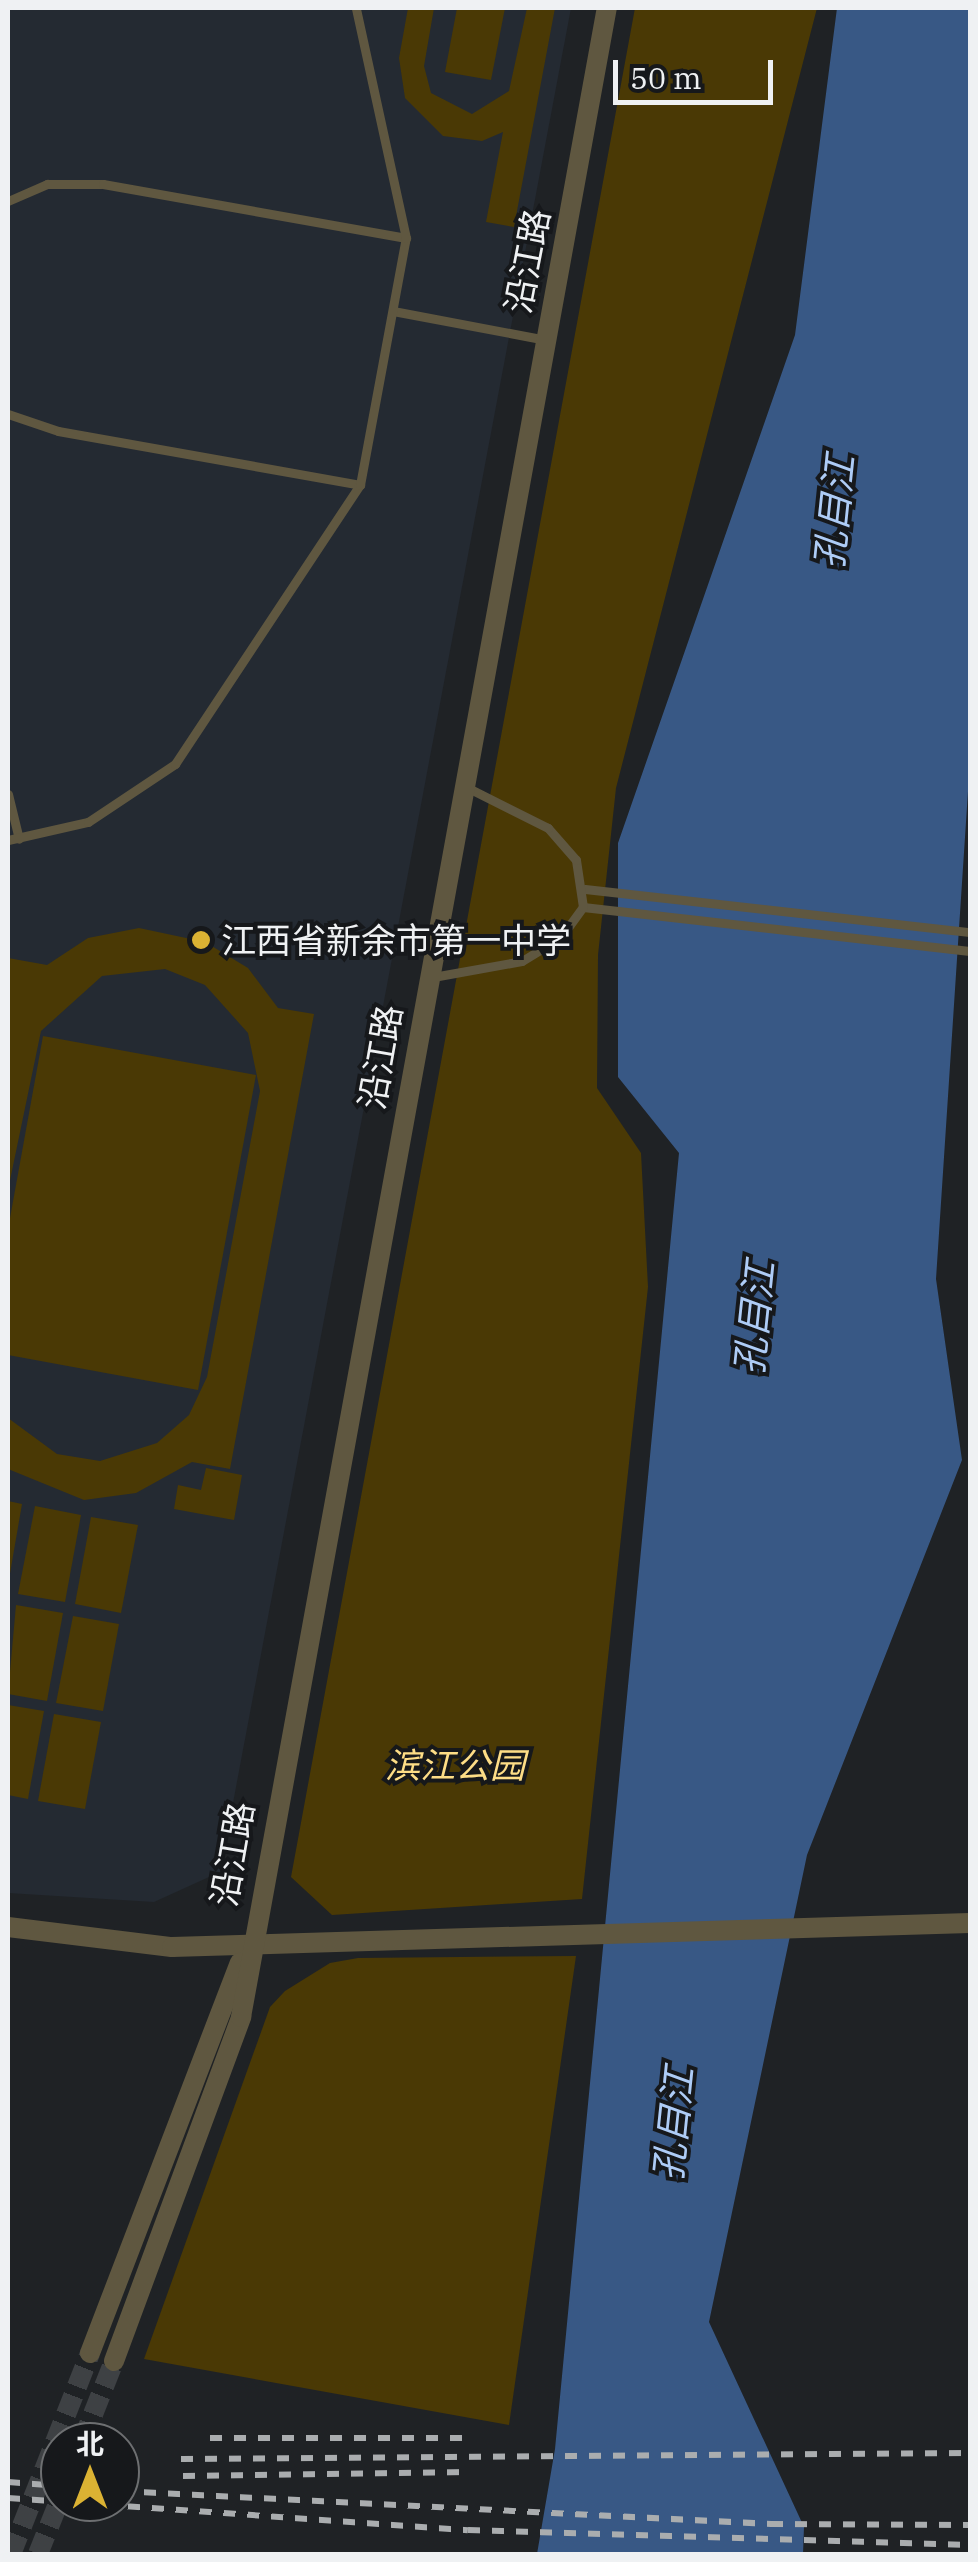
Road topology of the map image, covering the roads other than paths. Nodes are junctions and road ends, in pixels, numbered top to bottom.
1 (356, 8) edge
2 (608, 8) edge
3 (8, 201) edge
4 (406, 238) junction
5 (392, 311) junction
6 (546, 340) junction
7 (8, 414) edge
8 (360, 485) junction
9 (463, 786) junction
10 (8, 794) edge
11 (19, 839) junction
12 (8, 840) edge
13 (584, 888) junction
14 (583, 907) junction
15 (970, 932) edge
16 (970, 950) edge
17 (428, 977) junction
18 (970, 1923) edge
19 (8, 1927) edge
20 (249, 1942) junction
21 (90, 2353) tunnel mouth
22 (114, 2362) tunnel mouth

1 - 4 lane
2 - 6 street, 沿江路
3 - 4 lane
4 - 5 lane
5 - 6 lane
5 - 8 lane
6 - 9 street, 沿江路
7 - 8 lane
8 - 11 lane
9 - 13 lane
9 - 17 street, 沿江路
10 - 11 lane
11 - 12 lane
13 - 14 lane
13 - 15 lane
14 - 16 lane
14 - 17 lane
17 - 20 street, 沿江路
18 - 20 street
19 - 20 street
20 - 21 street, 沿江路
20 - 22 street, 沿江路

